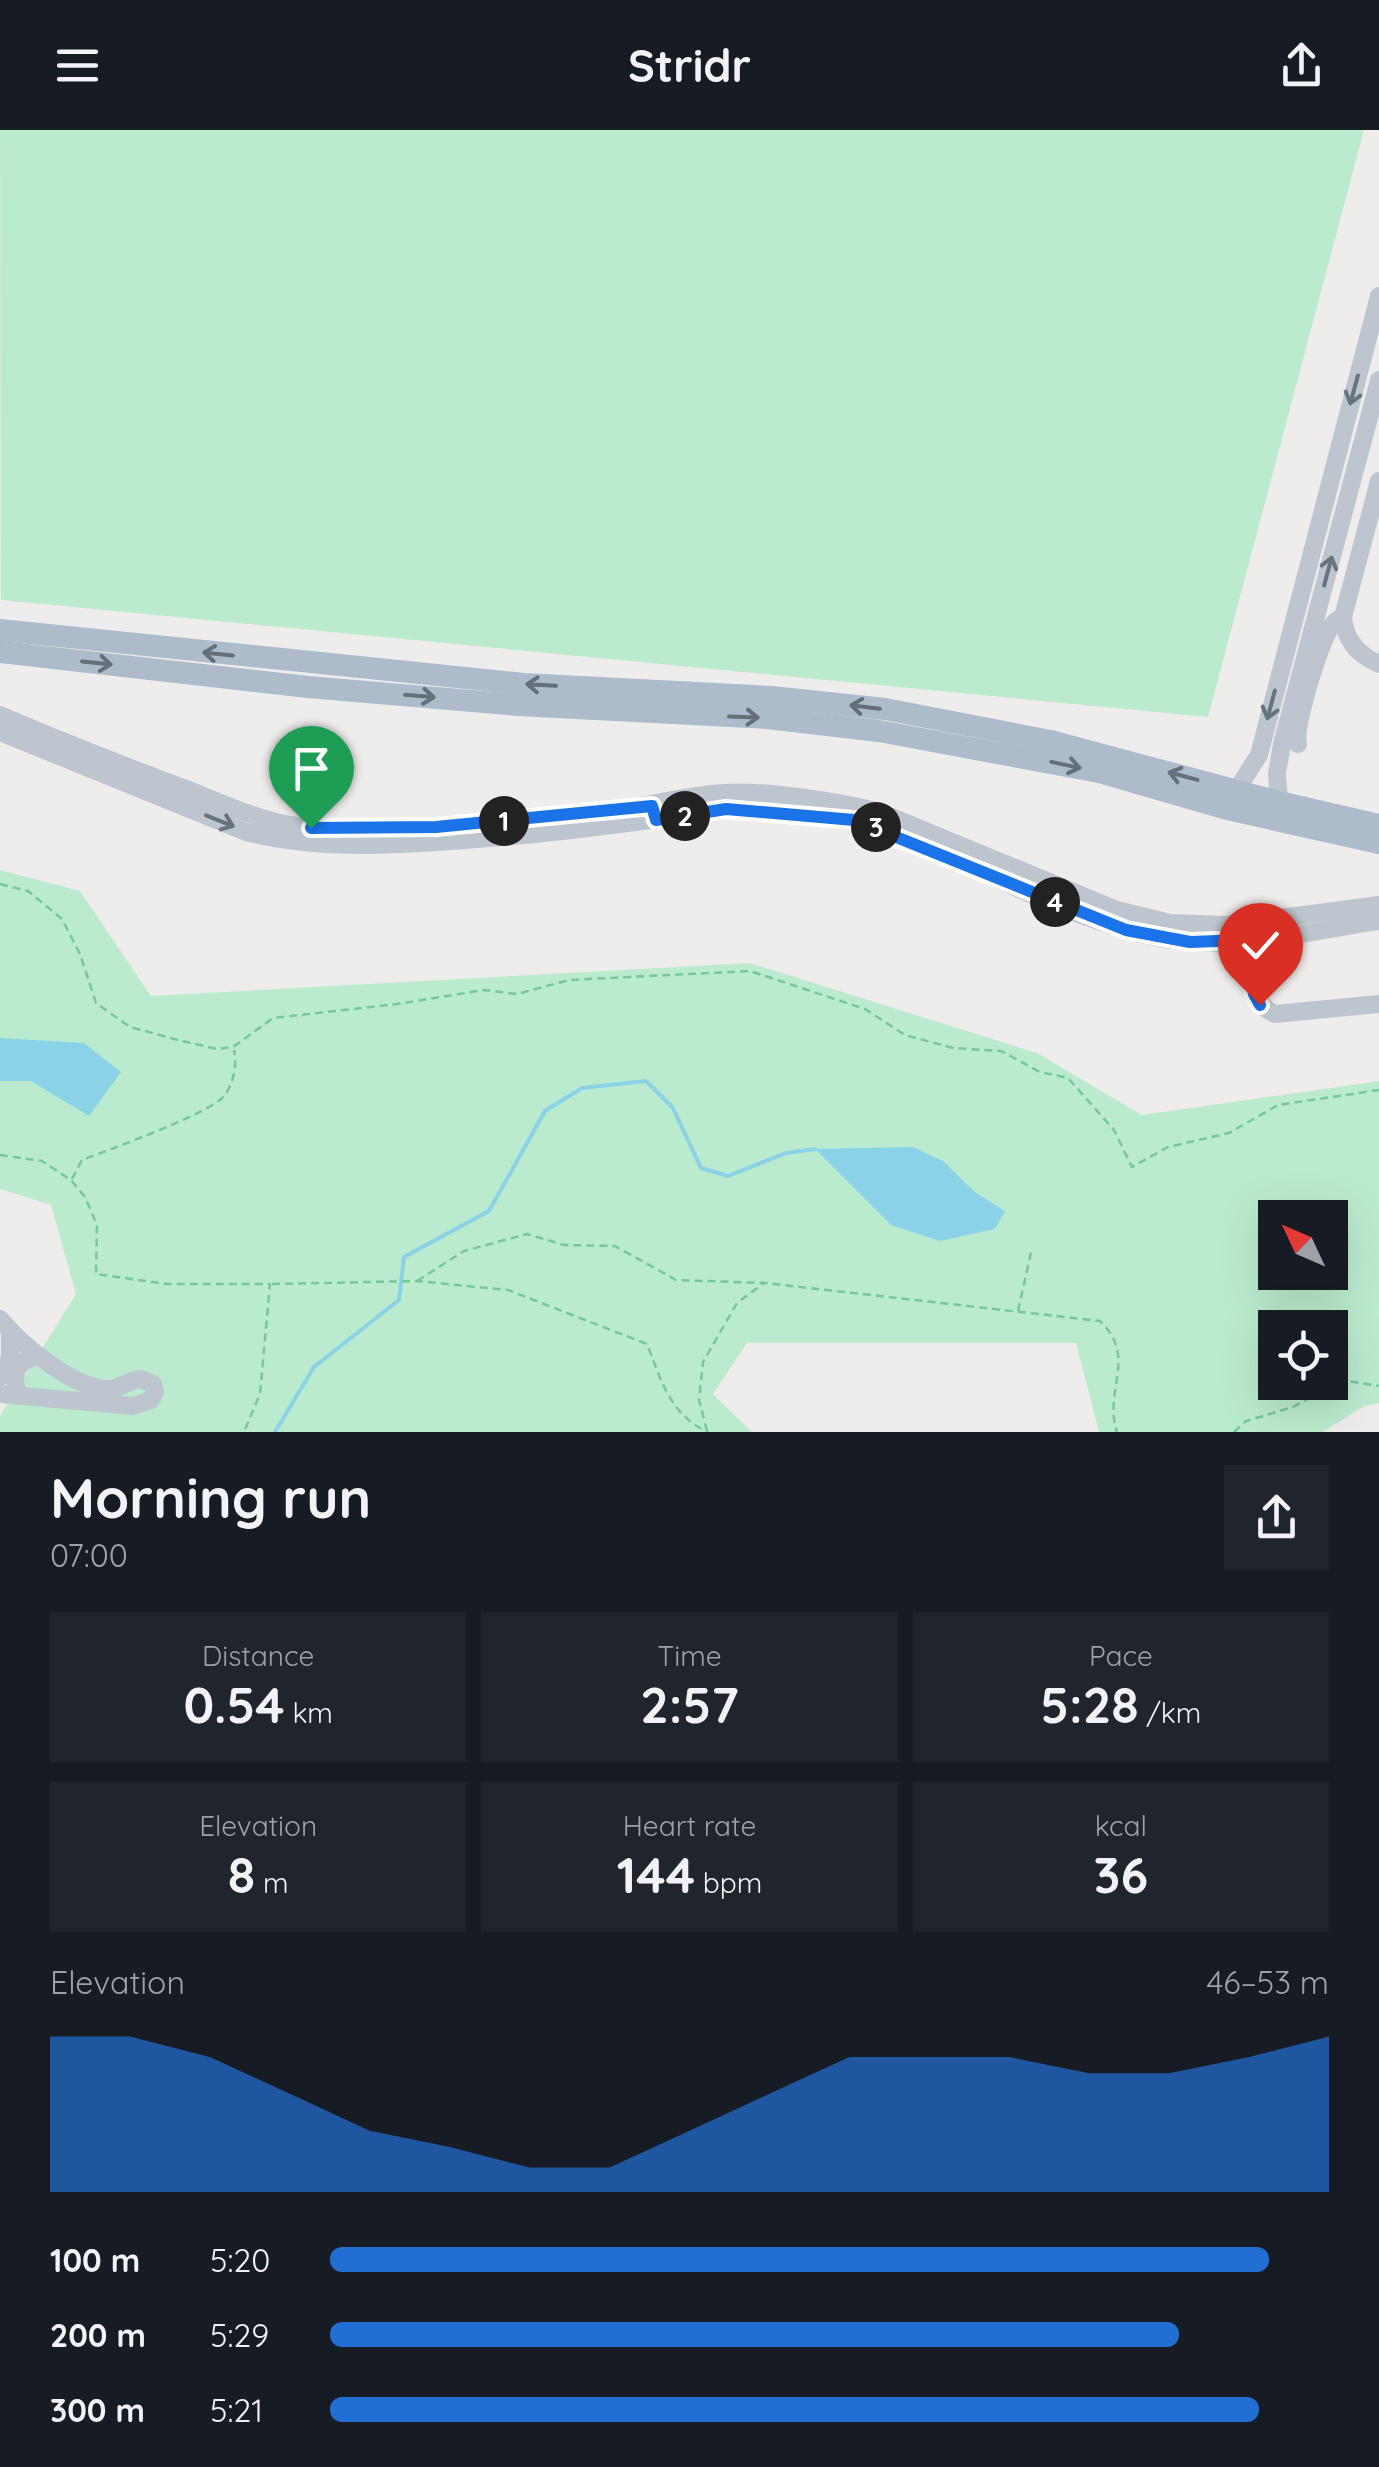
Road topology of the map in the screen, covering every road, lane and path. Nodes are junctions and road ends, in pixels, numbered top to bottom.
1 (1379, 296) edge
2 (1379, 380) edge
3 (1379, 481) edge
4 (1343, 617) junction
5 (0, 630) edge
6 (0, 652) edge
7 (1379, 664) edge
8 (0, 715) edge
9 (0, 732) edge
10 (1298, 744) dead end
11 (90, 760) junction
12 (1236, 791) junction
13 (1280, 802) junction
14 (654, 813) junction
15 (1379, 825) edge
16 (1379, 843) edge
17 (0, 884) edge
18 (1371, 914) edge
19 (1245, 940) junction
20 (1379, 1004) edge
21 (233, 1047) junction
22 (1379, 1090) edge
23 (0, 1155) edge
24 (71, 1180) junction
25 (1032, 1248) dead end
26 (417, 1280) junction
27 (765, 1282) junction
28 (270, 1284) junction
29 (1018, 1312) junction
30 (5, 1324) edge
31 (40, 1356) junction
32 (8, 1372) edge
33 (1379, 1386) edge
34 (0, 1394) edge
35 (20, 1396) junction
36 (244, 1432) edge
37 (708, 1432) edge
38 (1117, 1432) edge
39 (1234, 1432) edge

1 -> 12 street
13 -> 2 street
3 - 4 street
4 - 7 street
4 - 10 street
12 -> 5 main road
6 -> 16 main road
8 - 11 street
9 - 11 street
11 - 14 street
12 - 13 main road
13 - 15 main road
14 - 18 street
14 - 19 street
17 - 21 path
18 - 19 street
19 - 20 street
21 - 22 path
21 - 24 path
23 - 24 path
24 - 28 path
25 - 29 path
26 - 27 path
26 - 28 path
26 - 37 path
27 - 29 path
27 - 37 path
28 - 36 path
29 - 38 path
30 - 31 street
30 - 32 street
31 - 32 street
31 - 35 street
32 - 35 street
33 - 39 path
34 - 35 street

